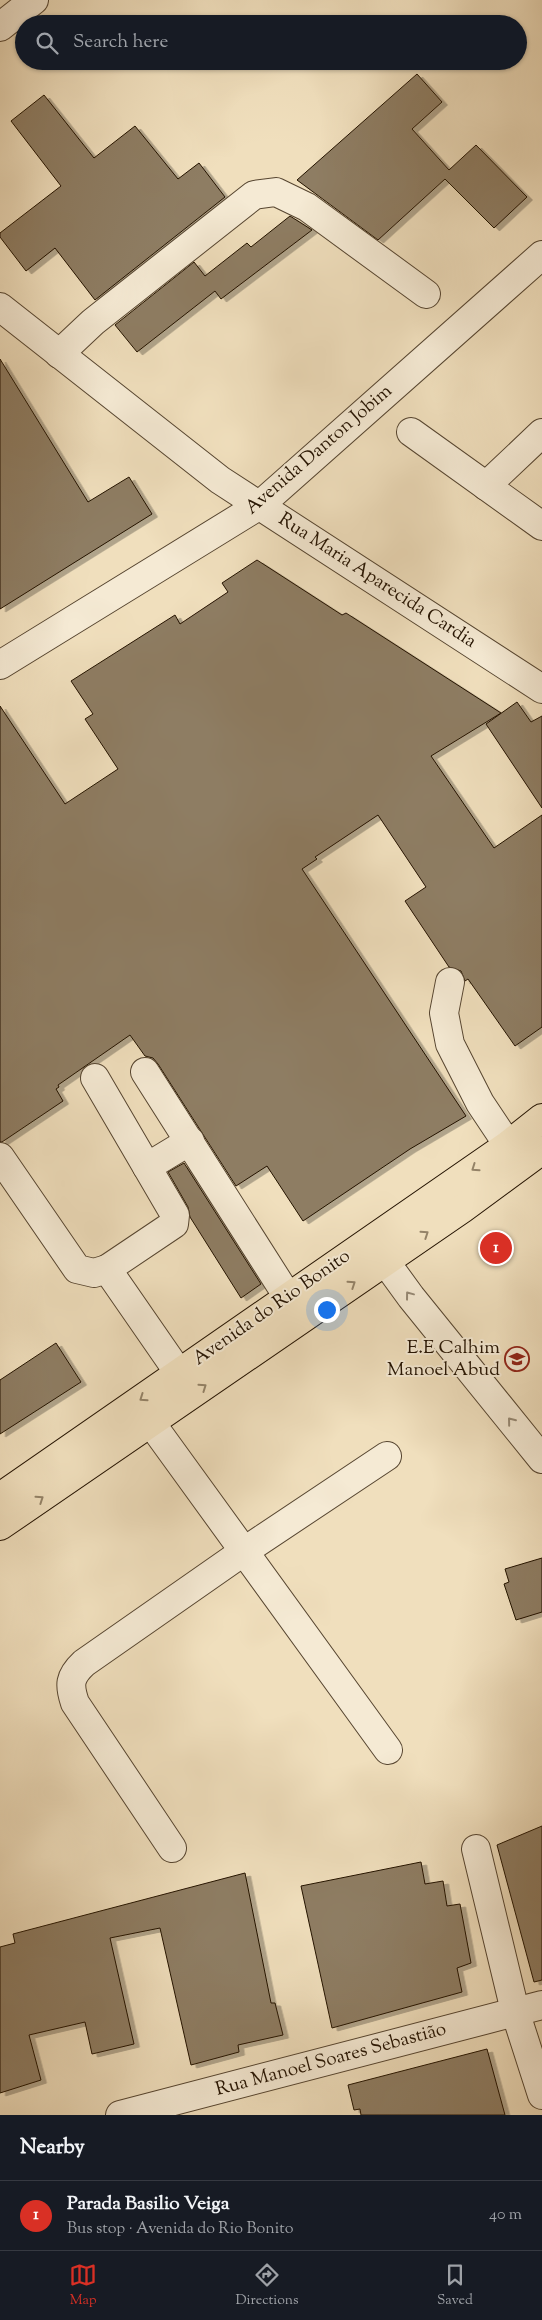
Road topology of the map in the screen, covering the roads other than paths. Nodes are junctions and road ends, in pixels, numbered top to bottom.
1 (34, 0) edge
2 (15, 15) edge
3 (15, 15) edge
4 (0, 27) edge
5 (542, 255) edge
6 (426, 294) dead end
7 (0, 307) edge
8 (59, 354) junction
9 (411, 432) dead end
10 (542, 432) edge
11 (486, 486) junction
12 (260, 505) junction
13 (542, 526) edge
14 (0, 665) edge
15 (542, 688) edge
16 (450, 982) dead end
17 (146, 1072) dead end
18 (95, 1078) dead end
19 (542, 1118) edge
20 (190, 1141) junction
21 (508, 1145) junction
22 (542, 1150) edge
23 (0, 1157) edge
24 (147, 1167) junction
25 (377, 1251) junction
26 (107, 1268) junction
27 (288, 1297) junction
28 (178, 1373) junction
29 (151, 1422) junction
30 (387, 1456) dead end
31 (542, 1459) edge
32 (0, 1497) edge
33 (0, 1526) edge
34 (243, 1552) junction
35 (388, 1750) dead end
36 (172, 1848) dead end
37 (476, 1849) dead end
38 (542, 2005) edge
39 (516, 2011) junction
40 (542, 2095) edge
41 (120, 2115) edge

1 - 2 street
3 - 4 street
5 - 12 street, Avenida Danton Jobim
6 - 8 street
7 - 8 street, Rua Maria Aparecida Cardia
8 - 12 street, Rua Maria Aparecida Cardia
9 - 11 street
10 - 11 street
11 - 13 street
12 - 14 street, Avenida Danton Jobim
12 - 15 street, Rua Maria Aparecida Cardia
16 - 21 street
17 - 20 street
18 - 24 street
19 - 21 main road, Avenida do Rio Bonito
20 - 24 street
20 - 27 street
21 -> 25 main road, Avenida do Rio Bonito
25 -> 22 main road, Avenida do Rio Bonito
23 - 26 street
24 - 26 street
25 - 27 main road, Avenida do Rio Bonito
29 -> 25 main road, Avenida do Rio Bonito
31 -> 25 street
26 - 28 street
27 - 28 main road, Avenida do Rio Bonito
28 -> 32 main road, Avenida do Rio Bonito
33 -> 29 main road, Avenida do Rio Bonito
29 - 34 street
30 - 34 street
34 - 35 street
34 - 36 street
37 - 39 street
38 - 39 street, Rua Manoel Soares Sebastião
39 - 40 street
39 - 41 street, Rua Manoel Soares Sebastião

